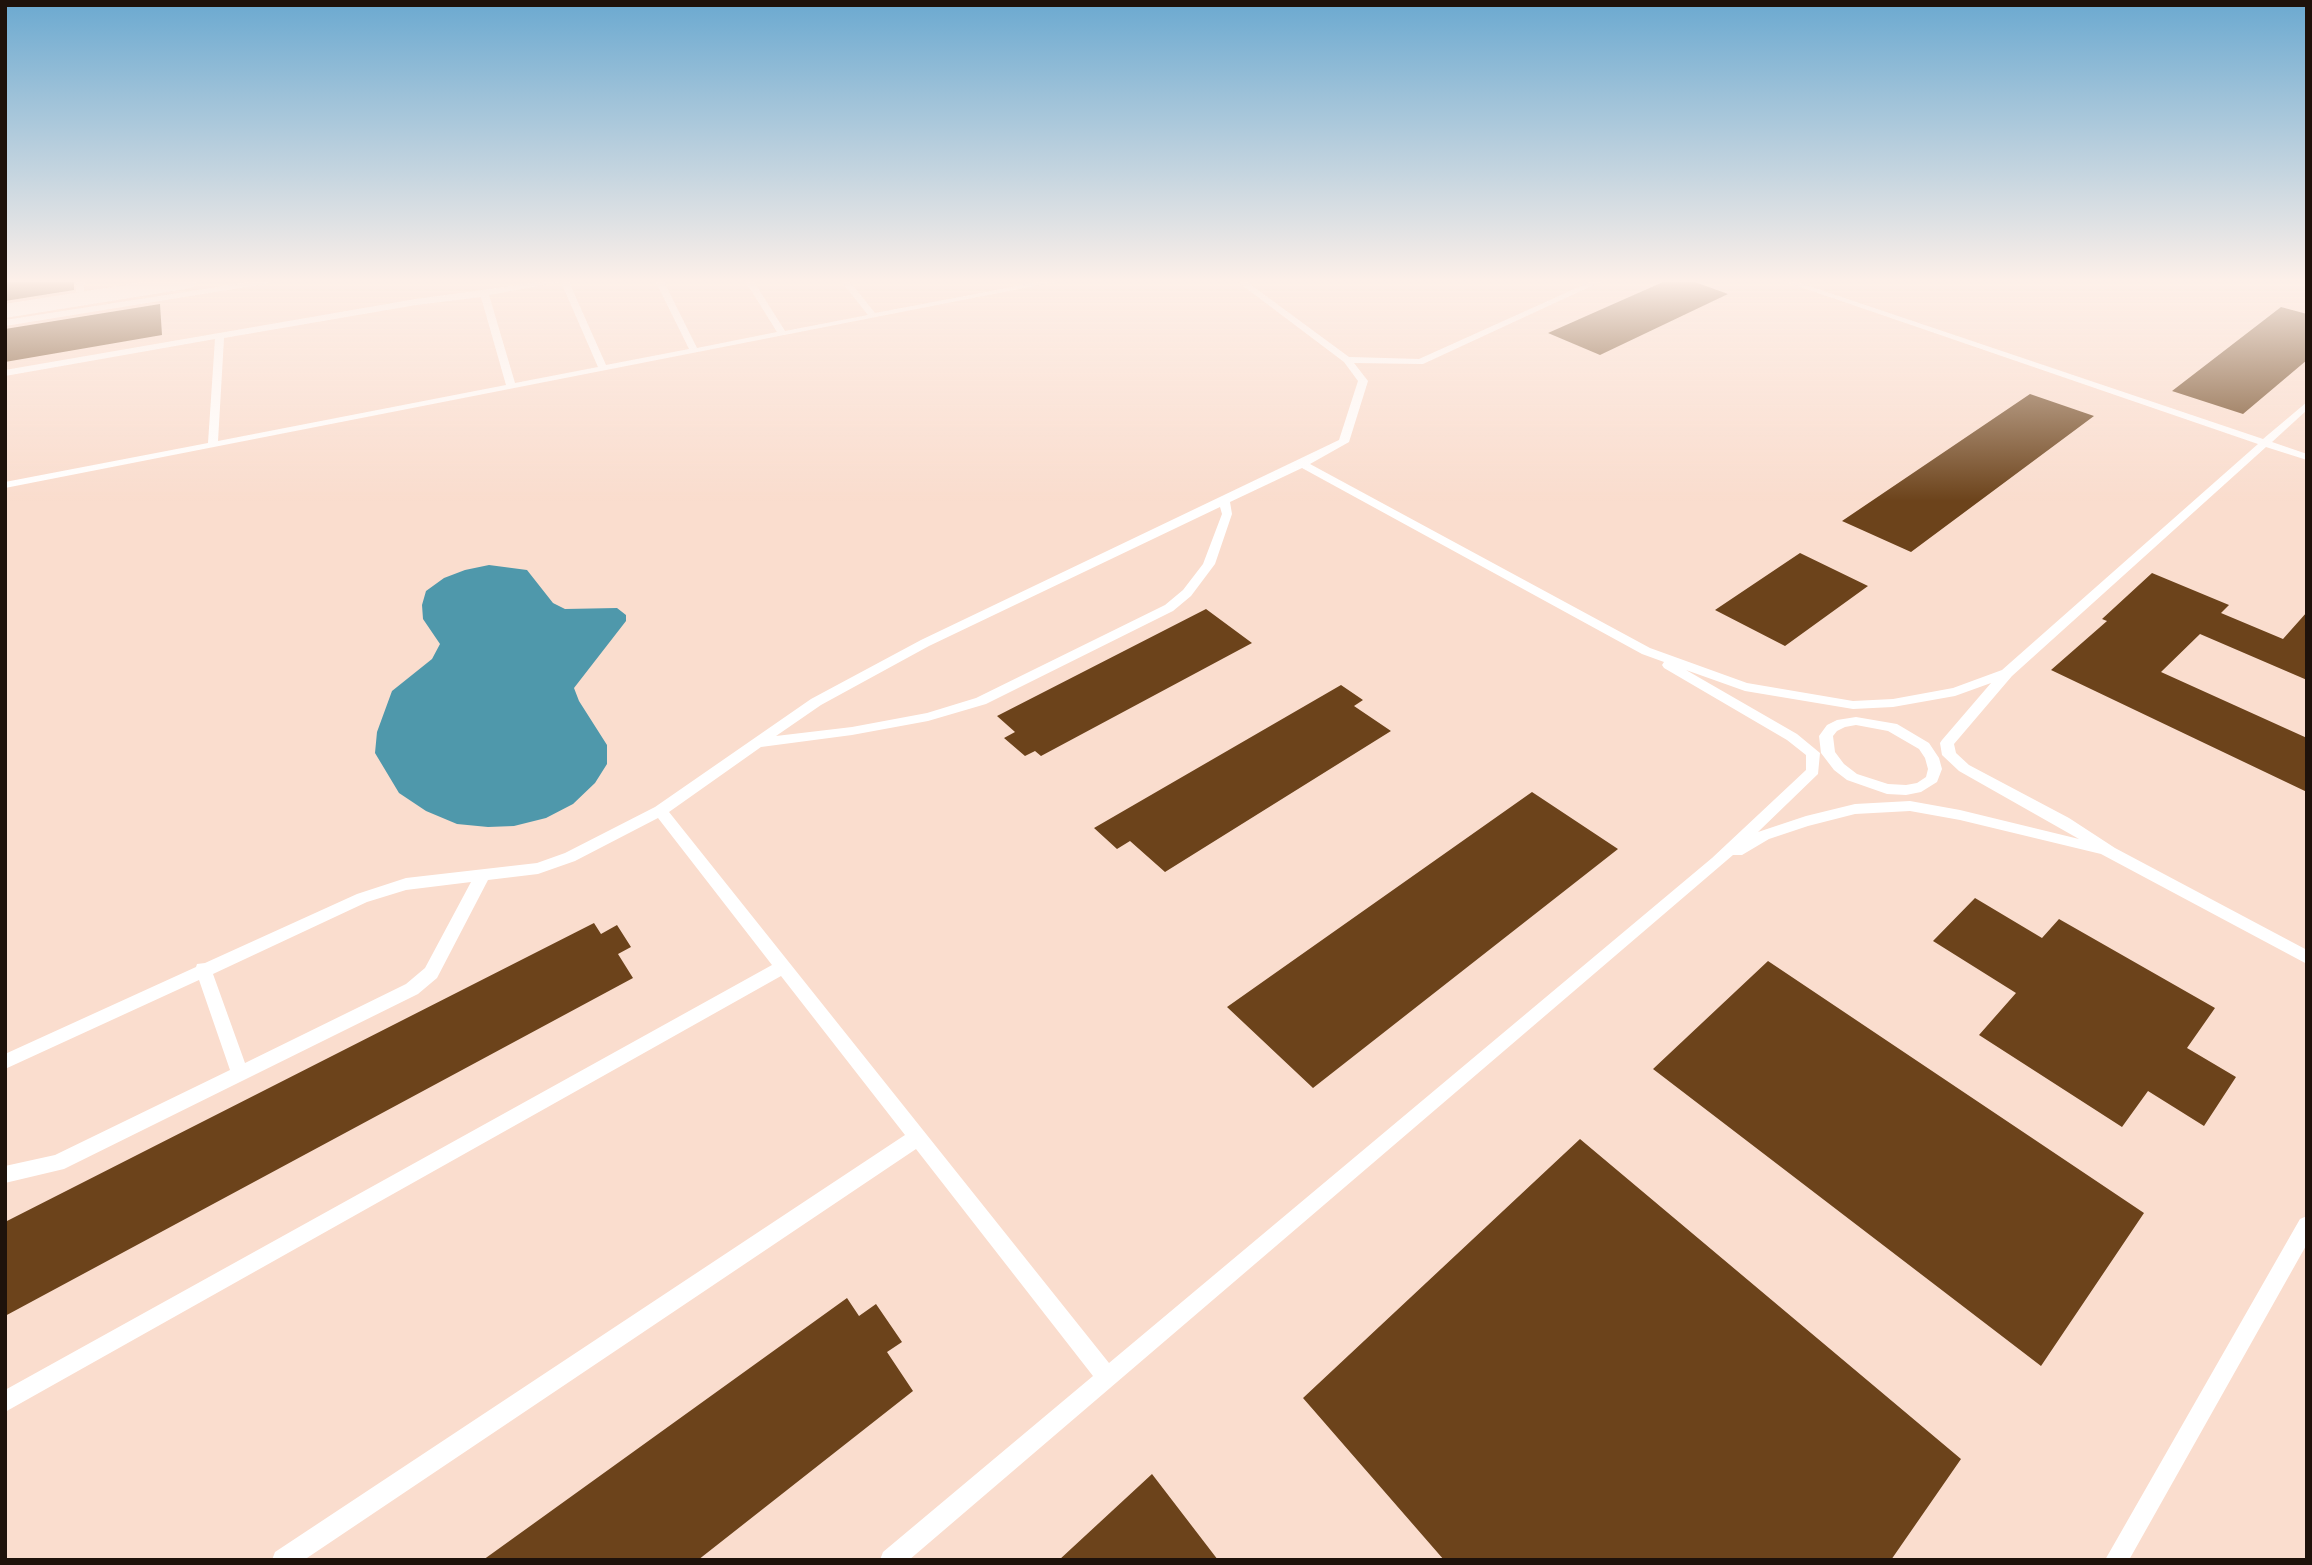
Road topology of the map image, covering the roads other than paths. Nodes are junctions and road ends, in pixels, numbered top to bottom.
1 (109, 355) edge
2 (219, 355) edge
3 (502, 355) edge
4 (597, 355) edge
5 (674, 355) edge
6 (1340, 355) edge
7 (1435, 355) edge
8 (2005, 355) edge
9 (1347, 360) junction
10 (603, 369) junction
11 (5, 373) edge
12 (511, 387) junction
13 (2307, 405) edge
14 (2264, 443) junction
15 (213, 445) junction
16 (2307, 457) edge
17 (1303, 464) junction
18 (5, 485) edge
19 (1224, 501) junction
20 (1646, 651) junction
21 (2007, 673) junction
22 (1853, 705) junction
23 (1860, 721) junction
24 (758, 743) junction
25 (1820, 753) junction
26 (1929, 753) junction
27 (1949, 755) junction
28 (1900, 790) junction
29 (1910, 806) junction
30 (660, 811) junction
31 (2110, 852) junction
32 (1717, 862) junction
33 (481, 876) junction
34 (2307, 958) edge
35 (783, 967) junction
36 (203, 969) junction
37 (5, 1062) edge
38 (240, 1074) junction
39 (918, 1137) junction
40 (5, 1175) edge
41 (2307, 1225) edge
42 (1107, 1377) junction
43 (5, 1402) edge
44 (283, 1560) edge
45 (891, 1560) edge
46 (2116, 1560) edge

1 - 11 lane
2 - 15 lane
3 - 12 lane
4 - 10 lane
5 - 10 lane
6 - 9 lane
7 - 9 lane
8 - 14 lane
9 - 17 lane
10 - 12 lane
12 - 15 lane
13 - 14 lane
14 - 16 lane
14 - 21 lane
15 - 18 lane
17 - 19 lane
17 - 20 lane
19 - 24 lane
19 - 24 lane
20 - 22 lane
20 - 25 lane
21 - 22 lane
21 - 27 lane
22 - 23 lane
23 - 25 lane
23 - 26 lane
24 - 30 lane
25 - 28 lane
25 - 32 lane
26 - 27 lane
26 - 28 lane
27 - 31 lane
28 - 29 lane
29 - 31 lane
29 - 32 lane
30 - 33 lane
30 - 35 lane
31 - 34 lane
32 - 42 lane
33 - 36 lane
33 - 38 lane
35 - 39 lane
35 - 43 lane
36 - 37 lane
36 - 38 lane
38 - 40 lane
39 - 42 lane
39 - 44 lane
41 - 46 lane
42 - 45 lane

